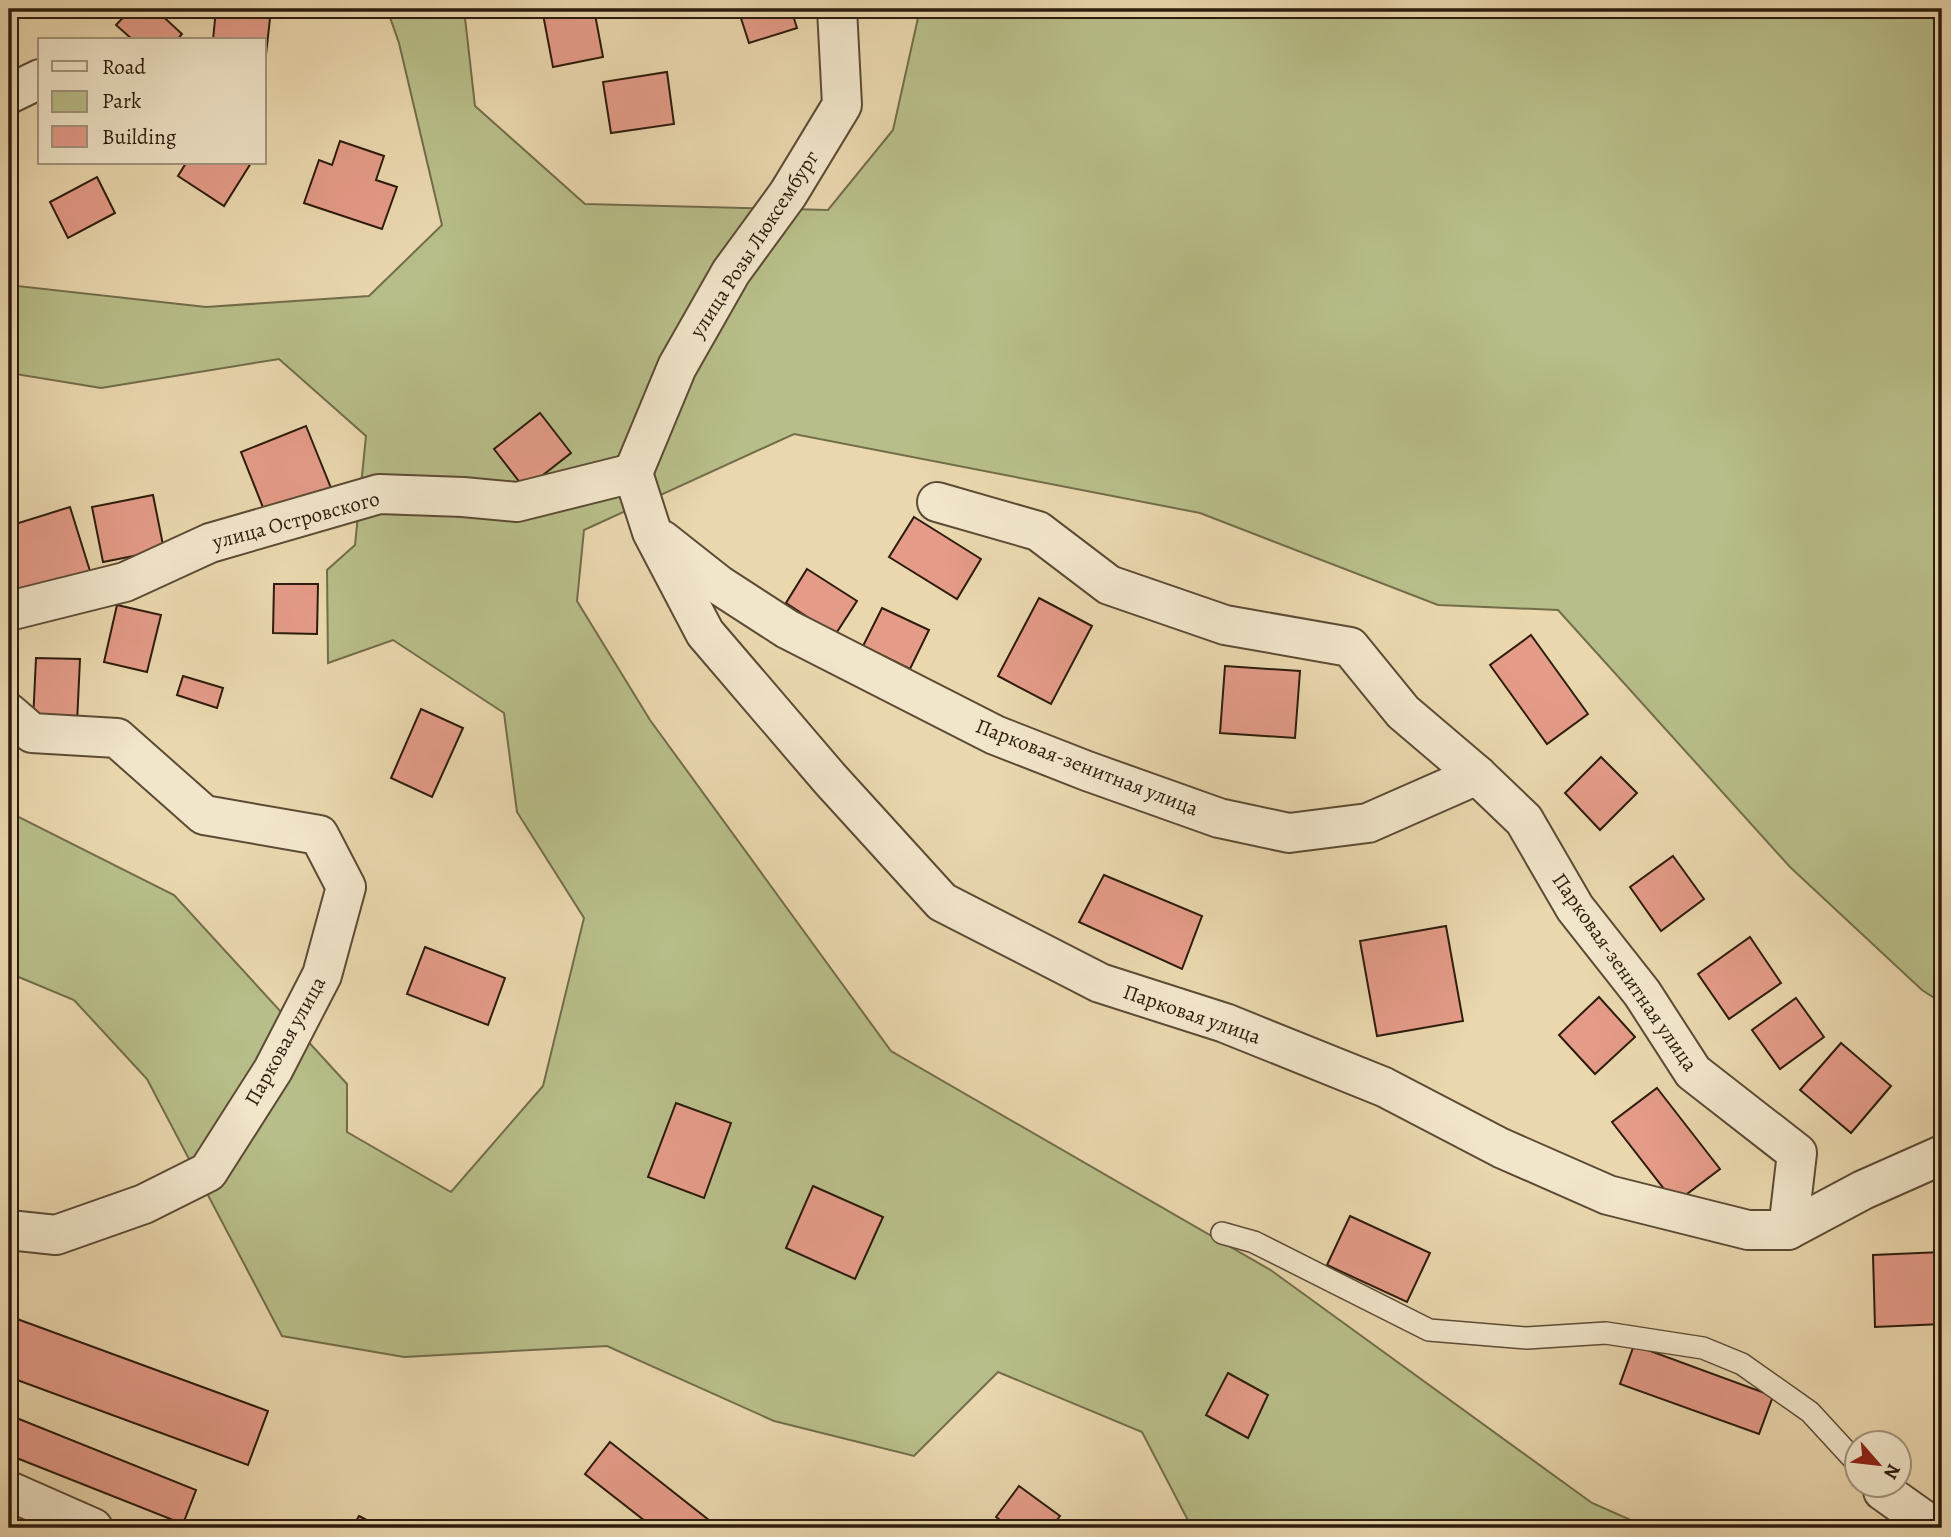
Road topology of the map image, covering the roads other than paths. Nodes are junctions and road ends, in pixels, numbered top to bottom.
1 (837, 9) edge
2 (38, 80) edge
3 (9, 94) edge
4 (633, 473) junction
5 (937, 502) dead end
6 (652, 532) junction
7 (9, 611) edge
8 (9, 713) edge
9 (1478, 775) junction
10 (1942, 1154) edge
11 (9, 1230) edge
12 (1788, 1230) junction
13 (1222, 1233) dead end
14 (1842, 1446) edge
15 (9, 1491) edge
16 (1894, 1498) edge
17 (93, 1528) edge
18 (1935, 1528) edge

1 - 4 street, улица Розы Люксембург
2 - 3 street
4 - 6 street, Парковая улица
4 - 7 street, улица Островского
5 - 9 street, Парковая-зенитная улица
6 - 9 street, Парковая-зенитная улица
6 - 12 street, Парковая улица
8 - 11 street, Парковая улица
9 - 12 street, Парковая-зенитная улица
10 - 12 street, Парковая улица
13 - 14 lane
15 - 17 street
16 - 18 street

